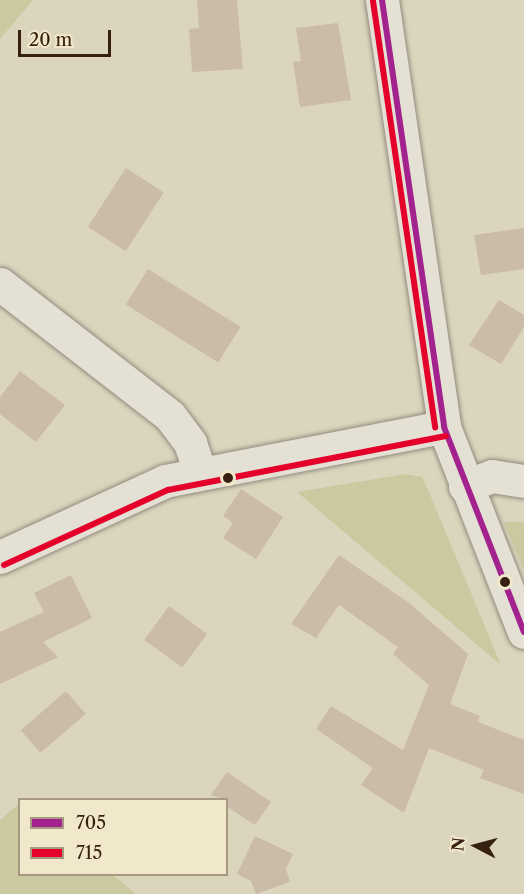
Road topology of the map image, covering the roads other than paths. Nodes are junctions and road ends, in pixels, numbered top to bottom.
1 (382, 0) edge
2 (0, 284) edge
3 (444, 427) junction
4 (200, 472) junction
5 (524, 481) edge
6 (465, 486) junction
7 (0, 557) edge
8 (524, 632) edge

1 - 3 street
2 - 4 street
3 - 4 street
3 - 6 street
4 - 7 street
5 - 6 street
6 - 8 street

